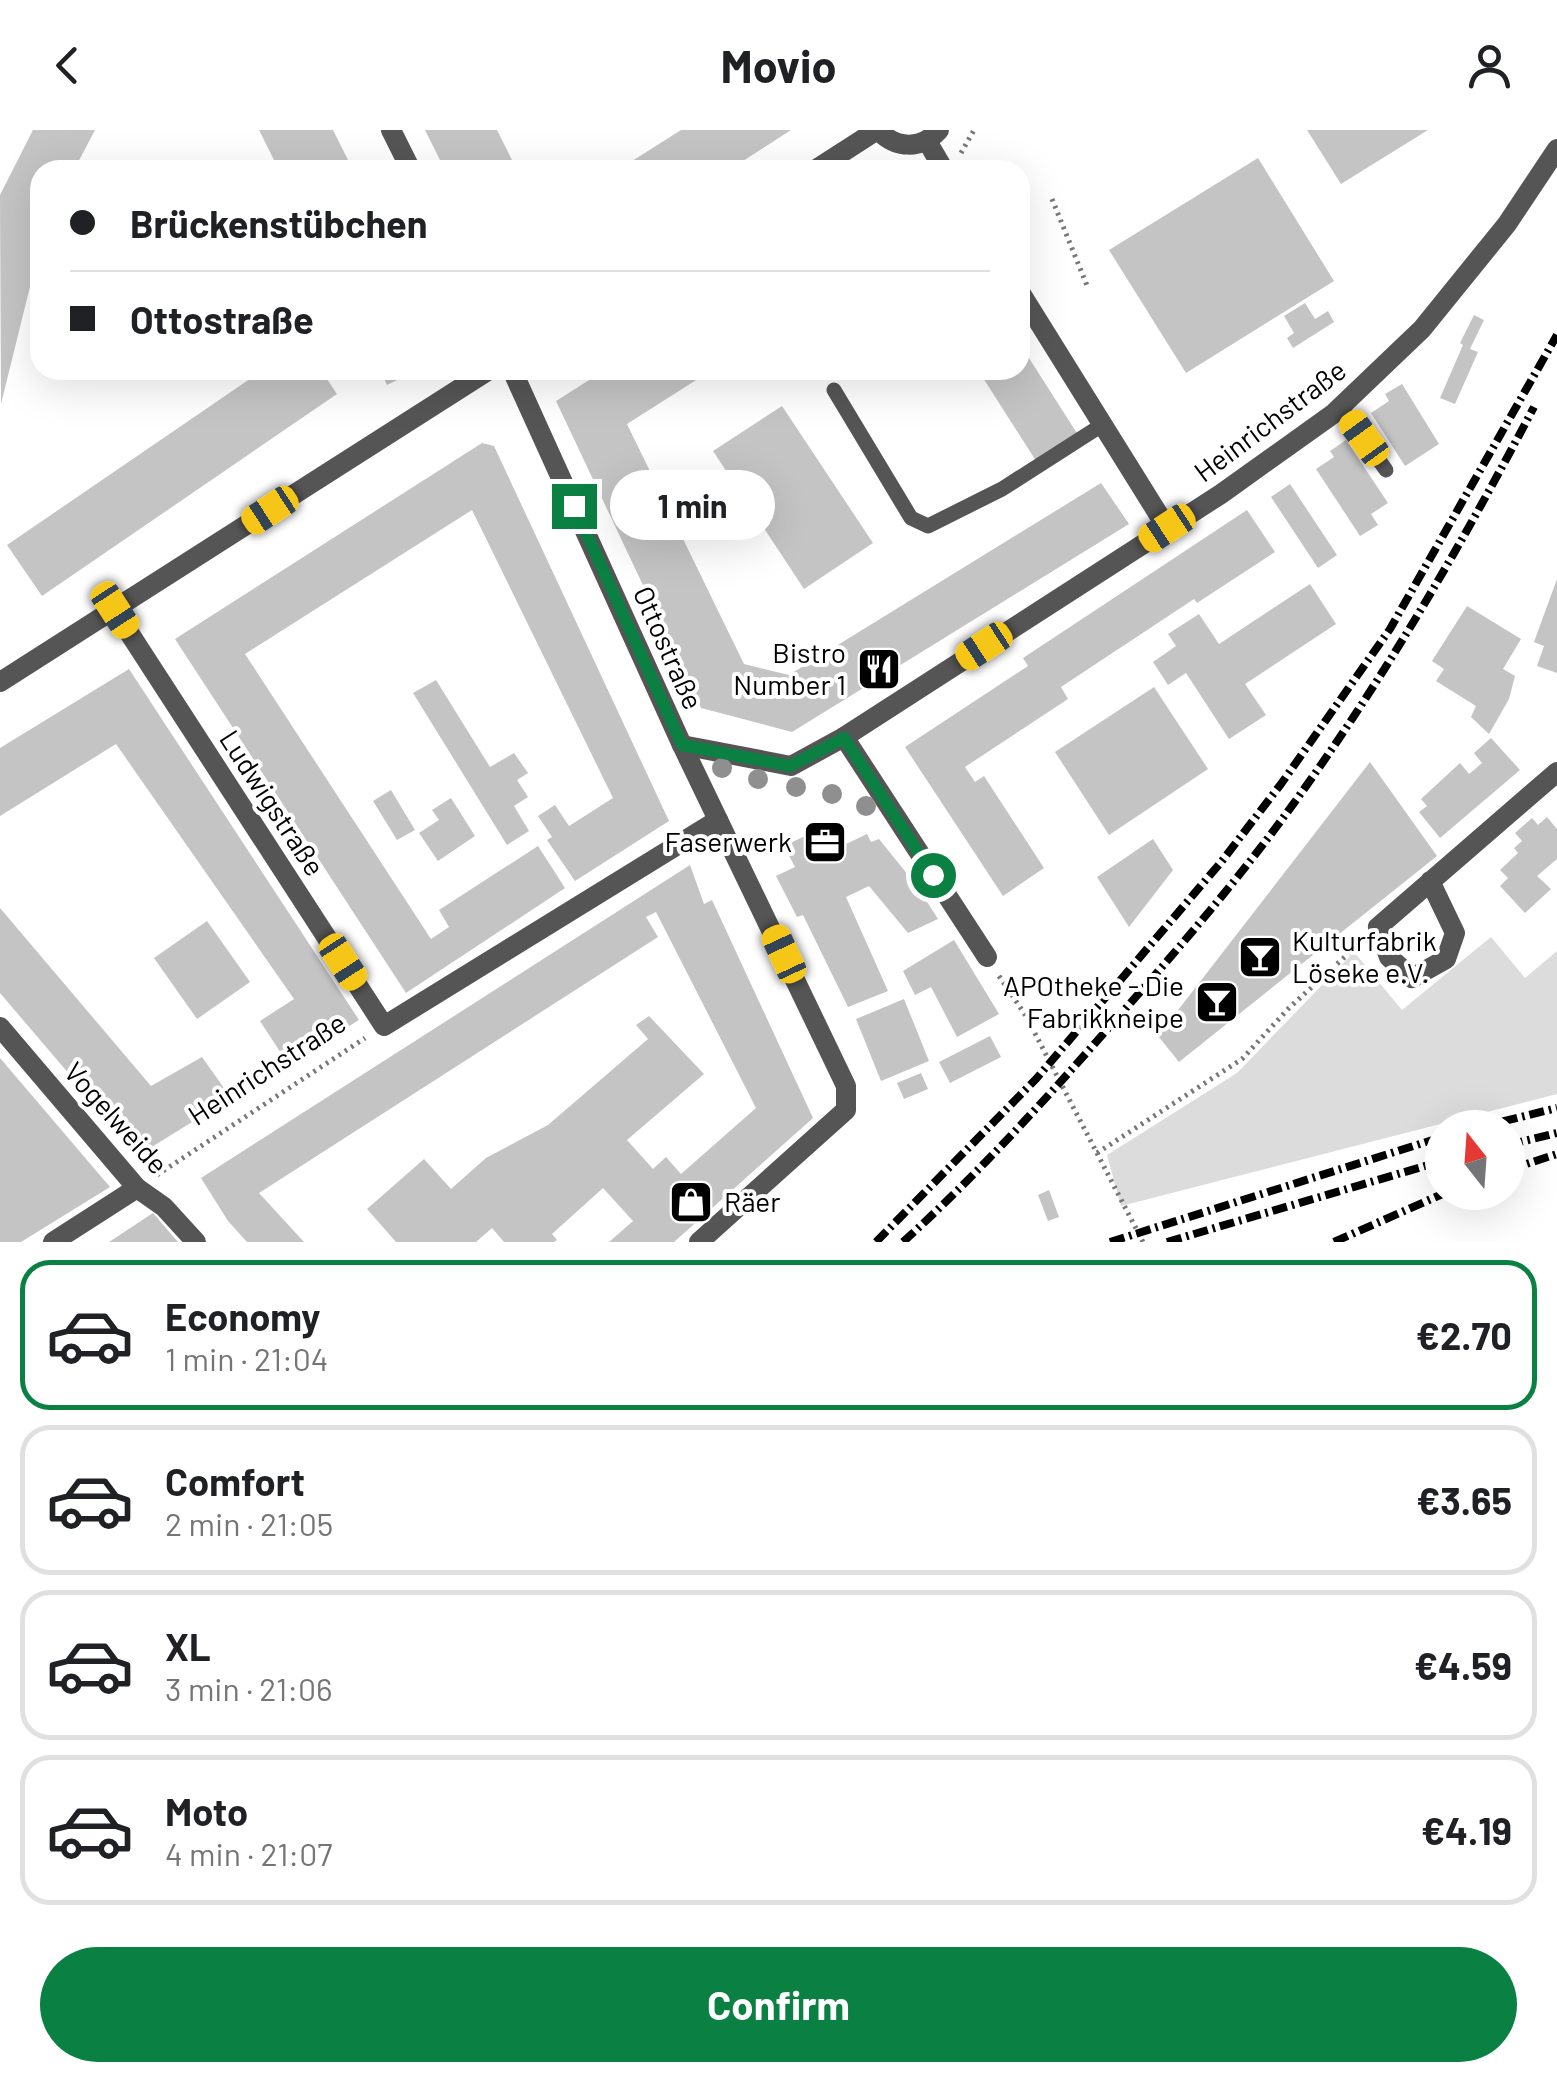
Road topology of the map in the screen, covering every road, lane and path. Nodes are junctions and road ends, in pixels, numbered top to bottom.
1 (391, 130) edge
2 (877, 130) edge
3 (933, 136) edge
4 (1557, 149) edge
5 (406, 160) edge
6 (830, 160) edge
7 (941, 160) edge
8 (1052, 200) dead end
9 (1088, 288) dead end
10 (1030, 308) edge
11 (473, 380) edge
12 (517, 380) edge
13 (834, 390) dead end
14 (1341, 406) junction
15 (1102, 425) junction
16 (1386, 470) dead end
17 (1167, 528) junction
18 (115, 610) junction
19 (0, 682) edge
20 (844, 738) junction
21 (682, 745) junction
22 (1557, 772) edge
23 (718, 820) junction
24 (1430, 881) junction
25 (1378, 927) junction
26 (987, 957) joint
27 (0, 1026) edge
28 (384, 1026) junction
29 (1097, 1152) junction
30 (137, 1188) junction
31 (53, 1242) edge
32 (196, 1242) edge
33 (698, 1242) edge
34 (1143, 1242) edge

1 - 5 street
2 - 3 street
2 - 6 street
3 - 7 street
4 - 14 street, Heinrichstraße
8 - 9 path
10 - 15 street
11 - 18 street
12 - 21 street, Ottostraße
13 - 15 lane
14 - 16 lane
14 - 17 street, Heinrichstraße
15 - 17 street
17 - 20 street, Heinrichstraße
18 - 19 street
18 - 28 street, Ludwigstraße
20 - 21 street, Heinrichstraße
20 - 26 street
21 - 23 street, Ottostraße
22 - 24 street
23 - 28 street, Heinrichstraße
23 - 33 street, Ottostraße
24 - 25 street
24 - 25 street
25 - 29 path
26 - 29 path
27 - 30 street, Vogelweide
28 - 30 path, Heinrichstraße
29 - 34 path
30 - 31 street
30 - 32 street, Vogelweide

